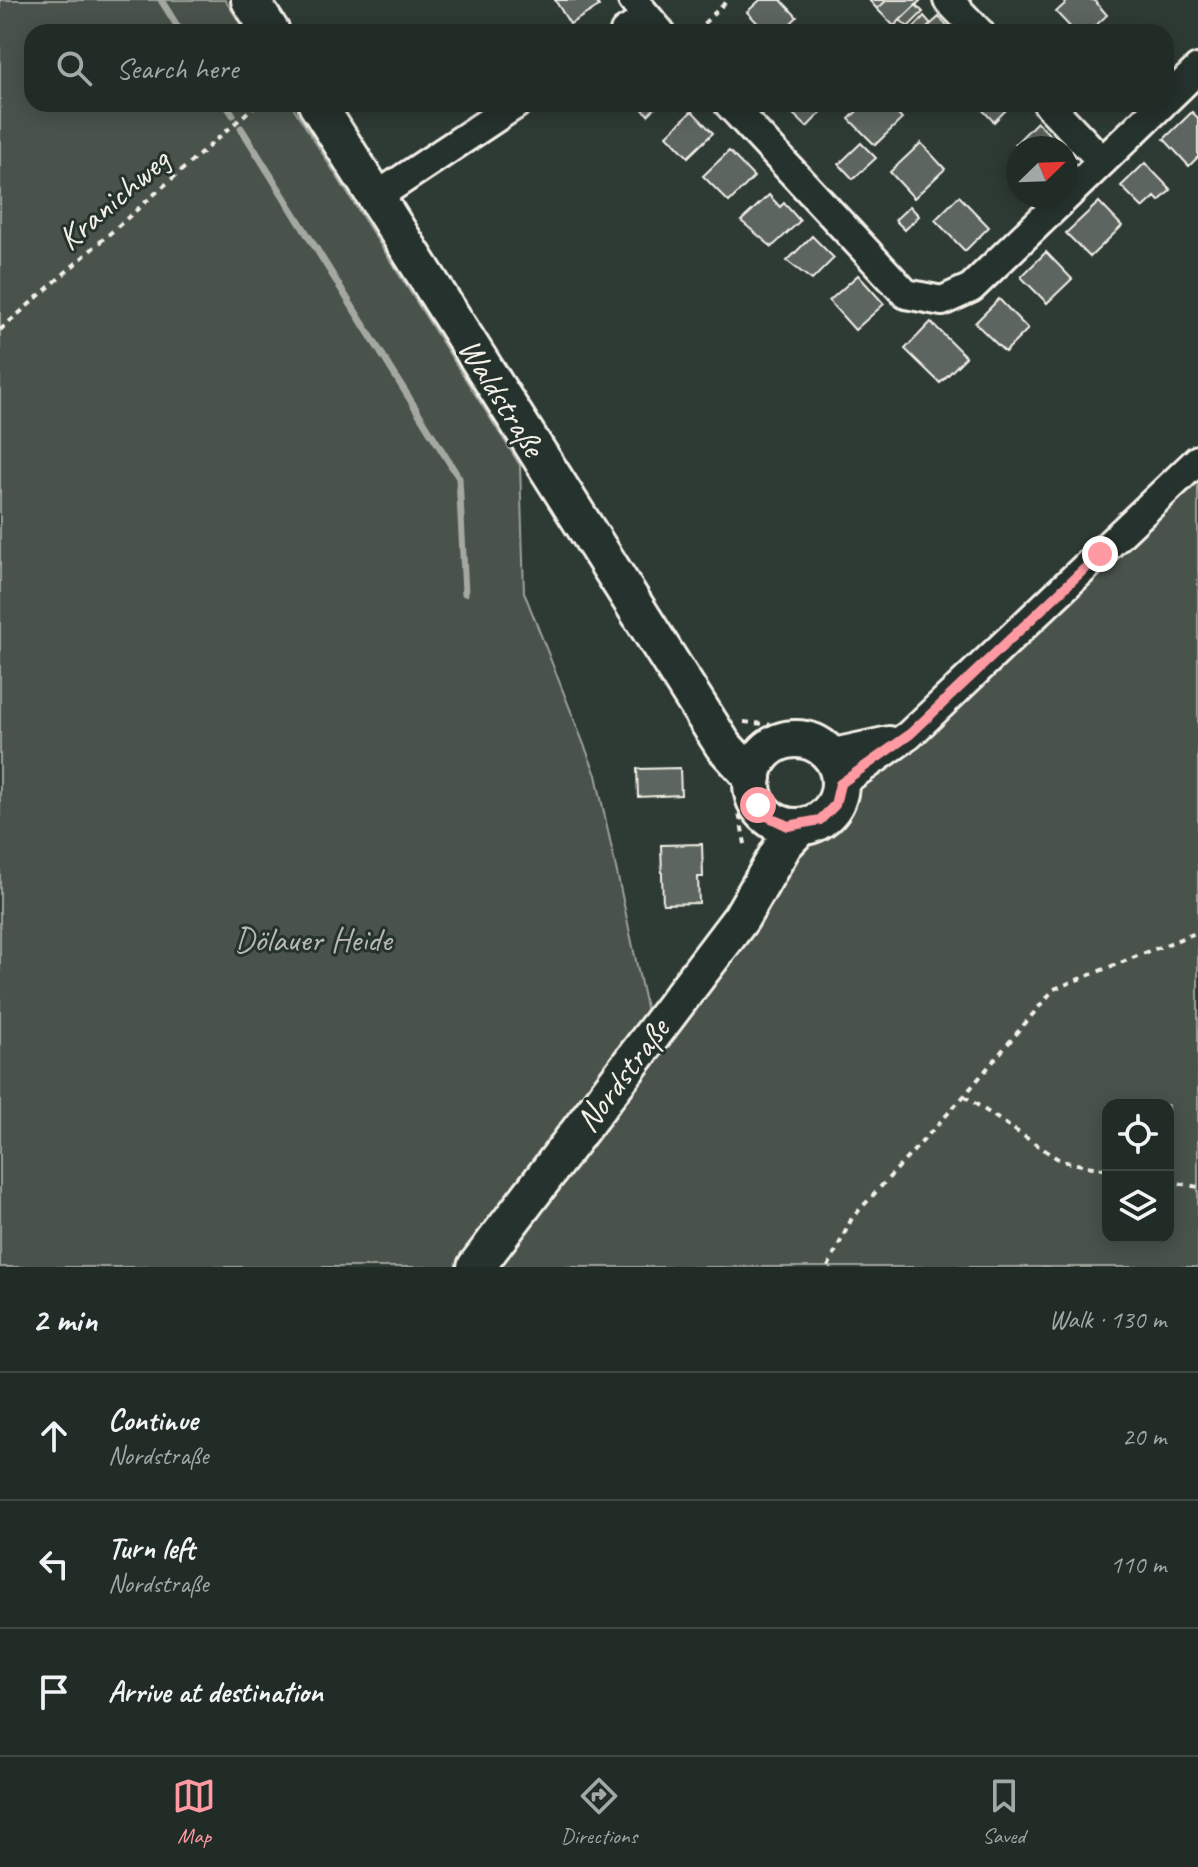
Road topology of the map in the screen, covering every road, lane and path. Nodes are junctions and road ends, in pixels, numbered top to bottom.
1 (250, 0) edge
2 (728, 0) edge
3 (948, 0) edge
4 (266, 24) edge
5 (703, 24) edge
6 (971, 24) edge
7 (1198, 69) edge
8 (1174, 92) edge
9 (248, 112) edge
10 (322, 112) edge
11 (504, 112) edge
12 (736, 112) edge
13 (1056, 112) edge
14 (1153, 112) edge
15 (1102, 161) junction
16 (376, 197) junction
17 (0, 330) edge
18 (1198, 460) edge
19 (688, 689) junction
20 (733, 729) junction
21 (835, 758) junction
22 (760, 764) junction
23 (783, 821) junction
24 (1198, 932) edge
25 (964, 1096) junction
26 (1102, 1169) edge
27 (1174, 1182) edge
28 (1198, 1187) edge
29 (476, 1267) edge
30 (828, 1267) edge

1 - 4 main road
2 - 5 path
3 - 6 street
7 - 8 street
9 - 17 path, Kranichweg
10 - 16 main road, Waldstraße
11 - 16 street
12 - 15 street
13 - 15 street
14 - 15 street
16 - 19 main road, Waldstraße
18 - 21 street, Nordstraße
19 - 20 main road, Waldstraße
19 - 22 main road, Waldstraße
20 - 21 path
20 - 22 main road, Waldstraße
21 - 22 main road
21 - 23 main road, Nordstraße
22 - 23 main road
23 - 29 main road, Nordstraße
24 - 25 path
25 - 26 path
25 - 30 path
27 - 28 path

